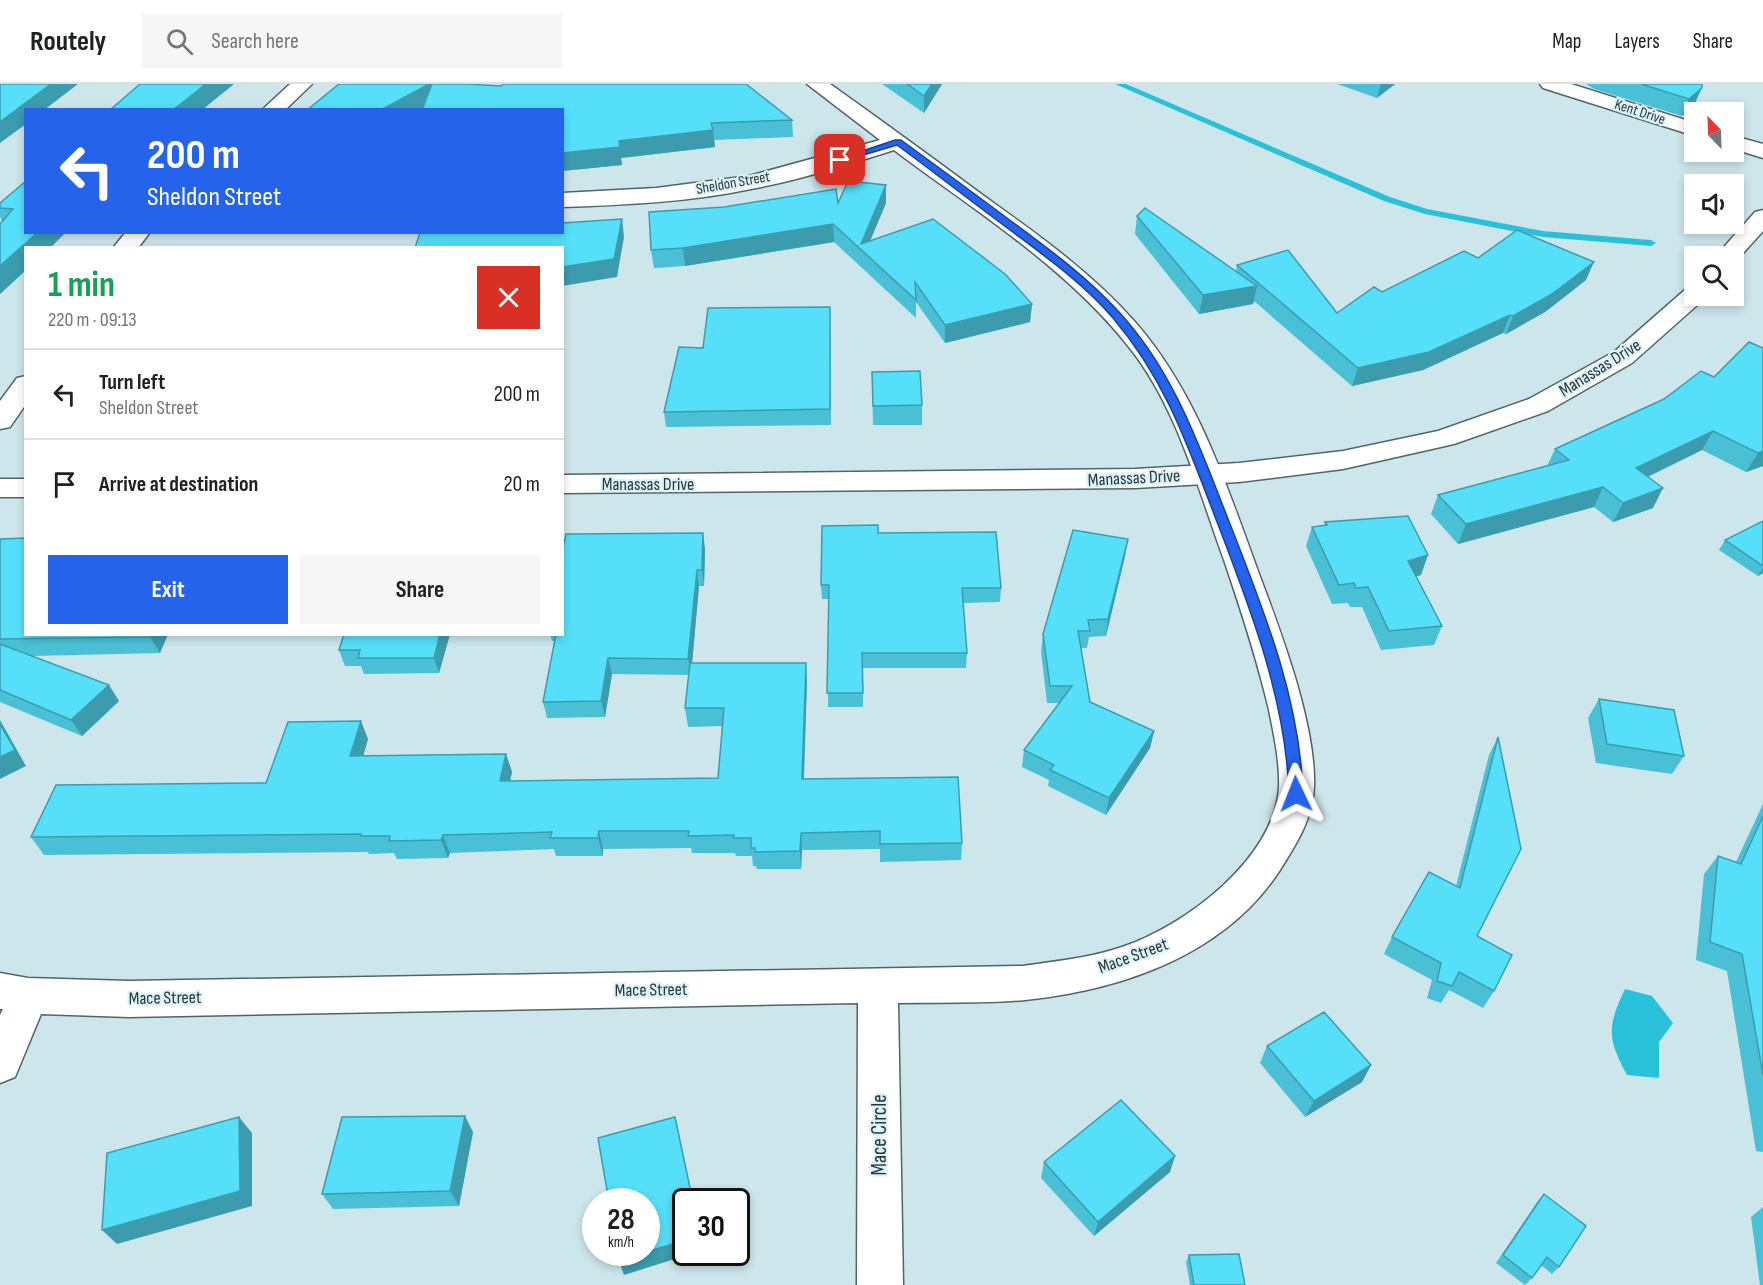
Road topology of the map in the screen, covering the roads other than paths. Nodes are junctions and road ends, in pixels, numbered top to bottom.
1 (302, 84) edge
2 (817, 84) edge
3 (1550, 84) edge
4 (274, 108) edge
5 (1684, 127) edge
6 (898, 142) junction
7 (1744, 145) edge
8 (1763, 151) edge
9 (564, 201) edge
10 (1763, 217) edge
11 (137, 234) edge
12 (127, 246) edge
13 (1737, 246) edge
14 (1685, 306) edge
15 (24, 387) edge
16 (0, 421) edge
17 (1206, 475) junction
18 (564, 484) edge
19 (0, 488) edge
20 (24, 488) edge
21 (878, 985) junction
22 (14, 994) edge
23 (0, 1064) edge
24 (880, 1285) edge

1 - 4 street
2 - 6 street, Mace Street
3 - 5 street, Kent Drive
6 - 9 street, Sheldon Street
6 - 17 street, Mace Street
7 - 8 street
10 - 13 street
11 - 12 street
14 - 17 street, Manassas Drive
15 - 16 street
17 - 18 street, Manassas Drive
17 - 21 street, Mace Street
19 - 20 street
21 - 22 street, Mace Street
21 - 24 street, Mace Circle
22 - 23 street

